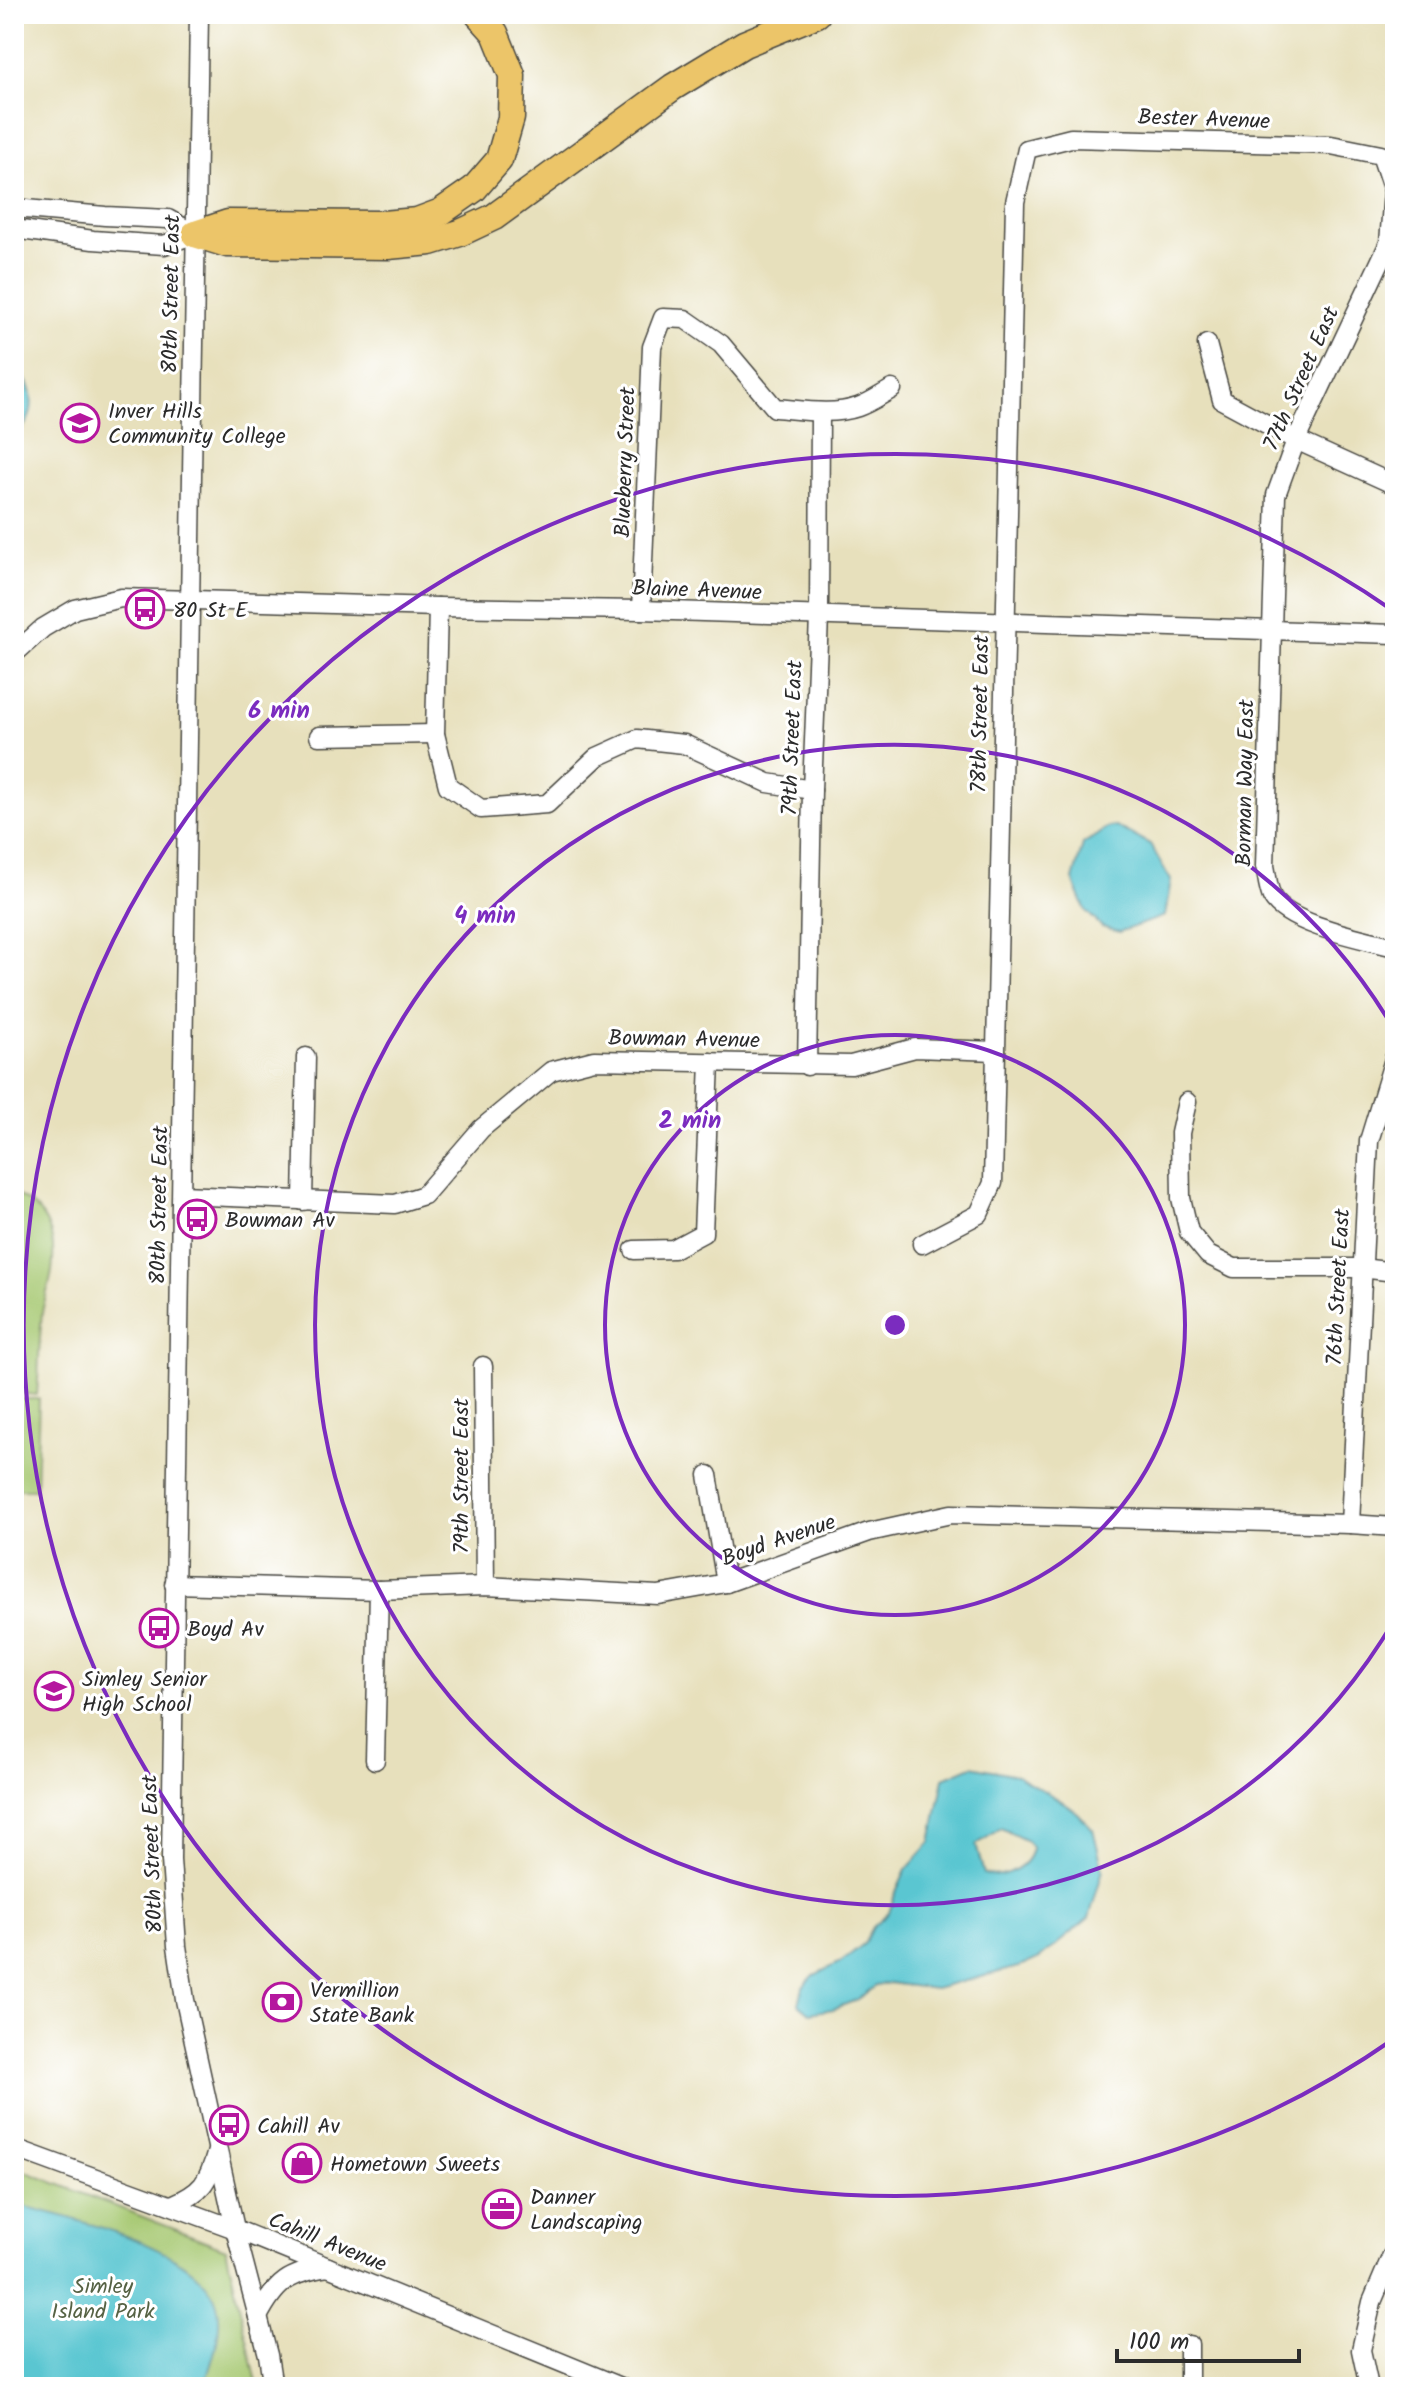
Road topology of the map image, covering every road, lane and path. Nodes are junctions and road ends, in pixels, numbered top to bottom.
1 (199, 14) edge
2 (478, 14) edge
3 (817, 14) edge
4 (1027, 149) joint
5 (1381, 155) joint
6 (14, 208) edge
7 (14, 229) edge
8 (195, 234) junction
9 (1207, 344) dead end
10 (892, 389) dead end
11 (820, 412) junction
12 (1296, 440) junction
13 (1395, 485) edge
14 (189, 599) junction
15 (438, 607) junction
16 (641, 610) junction
17 (819, 617) junction
18 (1005, 622) junction
19 (1271, 629) junction
20 (1395, 634) edge
21 (14, 654) edge
22 (435, 734) junction
23 (319, 736) dead end
24 (812, 790) junction
25 (1395, 947) edge
26 (996, 1051) junction
27 (1395, 1056) edge
28 (306, 1057) dead end
29 (710, 1062) junction
30 (807, 1066) junction
31 (1187, 1102) dead end
32 (182, 1195) junction
33 (303, 1201) junction
34 (922, 1244) dead end
35 (634, 1250) dead end
36 (1361, 1268) junction
37 (1395, 1272) edge
38 (483, 1366) dead end
39 (708, 1475) dead end
40 (1350, 1524) junction
41 (1395, 1527) edge
42 (726, 1583) junction
43 (174, 1584) junction
44 (485, 1586) junction
45 (379, 1590) junction
46 (375, 1760) dead end
47 (14, 2148) edge
48 (217, 2148) junction
49 (172, 2205) junction
50 (235, 2229) junction
51 (1392, 2255) dead end
52 (328, 2267) junction
53 (258, 2317) junction
54 (1189, 2345) dead end
55 (273, 2387) edge
56 (621, 2387) edge
57 (1189, 2387) edge
58 (1369, 2387) edge

1 - 8 street, 80th Street East
2 - 8 highway
3 - 8 highway
4 - 5 street, Bester Avenue
4 - 18 street, 78th Street East
5 - 12 street, 77th Street East
6 - 8 street
7 - 8 street
8 - 14 street, 80th Street East
9 - 12 street
10 - 11 street
11 - 16 street, Blueberry Street
11 - 17 street, 79th Street East
12 - 13 street
12 - 19 street, 77th Street East
14 - 15 street, Blaine Avenue
14 - 21 street, Blaine Avenue
14 - 32 street, 80th Street East
15 - 16 street, Blaine Avenue
15 - 22 street
16 - 17 street, Blaine Avenue
17 - 18 street, Blaine Avenue
17 - 24 street, 79th Street East
18 - 19 street, Blaine Avenue
18 - 26 street, 78th Street East
19 - 20 street, Blaine Avenue
19 - 25 street, Borman Way East
22 - 23 street
22 - 24 street
24 - 30 street, 79th Street East
26 - 30 street, Bowman Avenue
26 - 34 street, 78th Street East
27 - 36 street, 76th Street East
28 - 33 street
29 - 30 street, Bowman Avenue
29 - 33 street, Bowman Avenue
29 - 35 street
31 - 36 street
32 - 33 street, Bowman Avenue
32 - 43 street, 80th Street East
36 - 37 street
36 - 40 street, 76th Street East
38 - 44 street, 79th Street East
39 - 42 street
40 - 41 street, Boyd Avenue
40 - 42 street, Boyd Avenue
42 - 44 street, Boyd Avenue
43 - 45 street, Boyd Avenue
43 - 48 street, 80th Street East
44 - 45 street, Boyd Avenue
45 - 46 street
47 - 49 street, Cahill Avenue
48 - 49 street
48 - 50 street, 80th Street East
49 - 50 street, Cahill Avenue
50 - 52 street, Cahill Avenue
50 - 53 street, 80th Street East
51 - 58 street
52 - 53 street
52 - 56 street, Cahill Avenue
53 - 55 street, 80th Street East
54 - 57 street

